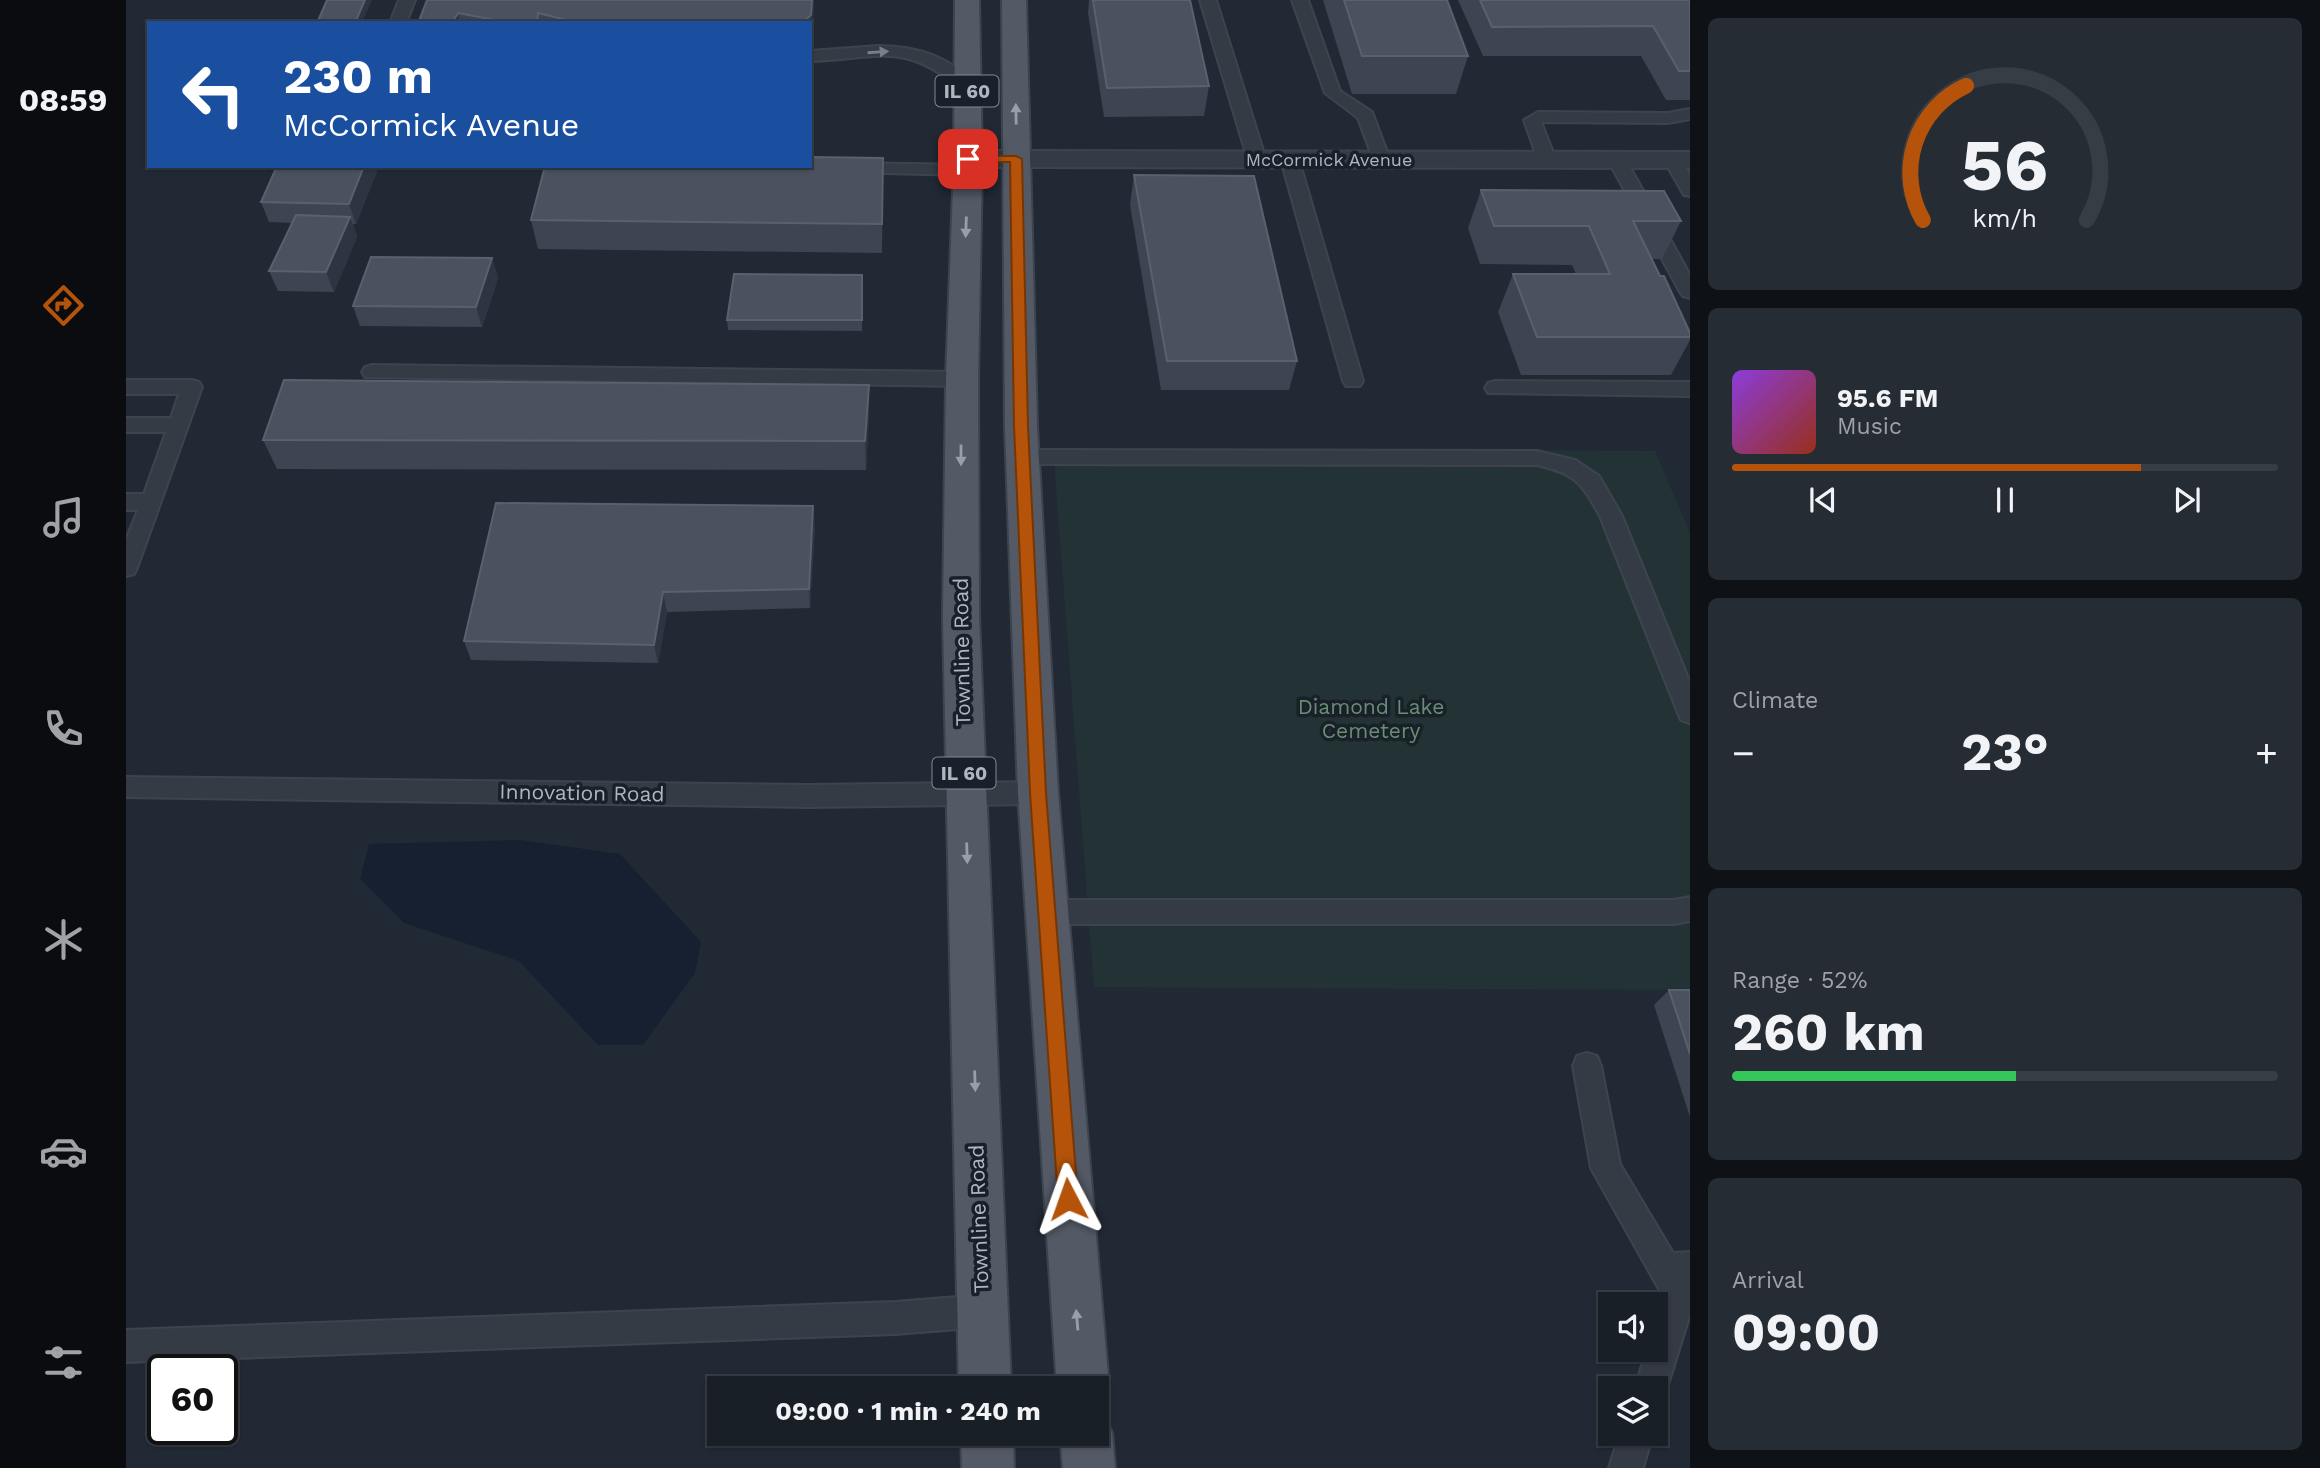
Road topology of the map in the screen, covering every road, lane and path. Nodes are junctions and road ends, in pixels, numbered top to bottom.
1 (407, 0) edge
2 (967, 0) edge
3 (1014, 0) edge
4 (1208, 0) edge
5 (1300, 0) edge
6 (399, 21) edge
7 (812, 56) edge
8 (967, 86) junction
9 (1690, 114) edge
10 (1016, 159) junction
11 (1257, 159) junction
12 (1290, 159) junction
13 (1381, 160) junction
14 (1547, 160) junction
15 (1617, 160) junction
16 (1681, 160) edge
17 (968, 165) junction
18 (835, 168) edge
19 (1690, 191) edge
20 (1690, 292) edge
21 (372, 372) dead end
22 (962, 379) junction
23 (1353, 381) dead end
24 (126, 387) edge
25 (1495, 388) dead end
26 (1690, 389) edge
27 (126, 425) edge
28 (179, 425) junction
29 (1023, 457) junction
30 (126, 502) edge
31 (152, 502) junction
32 (126, 568) edge
33 (1690, 713) edge
34 (126, 787) edge
35 (1038, 793) junction
36 (965, 794) junction
37 (1690, 909) edge
38 (1047, 912) junction
39 (1587, 1066) dead end
40 (1677, 1269) edge
41 (983, 1311) junction
42 (126, 1346) edge
43 (985, 1376) edge
44 (1082, 1376) edge
45 (1655, 1376) edge
46 (987, 1446) edge
47 (1087, 1446) edge
48 (1633, 1446) edge
49 (988, 1468) edge
50 (1089, 1468) edge
51 (1626, 1468) edge

1 - 6 lane
2 - 8 main road, Townline Road / IL 60
10 -> 3 main road, IL 60
4 - 11 lane
5 - 13 lane
7 -> 8 lane
8 - 17 main road, Townline Road / IL 60
9 - 14 lane
10 - 11 street, McCormick Avenue
10 - 17 street, McCormick Avenue
10 - 29 main road, IL 60
11 - 12 street, McCormick Avenue
12 - 13 street, McCormick Avenue
12 - 23 lane
13 - 14 street, McCormick Avenue
14 - 15 street, McCormick Avenue
15 - 16 street, McCormick Avenue
15 - 20 lane
16 - 19 lane
17 - 18 lane
17 -> 22 main road, Townline Road / IL 60
21 - 22 lane
22 -> 36 main road, Townline Road / IL 60
24 - 28 lane
25 - 26 lane
27 - 28 lane
28 - 31 lane
29 - 33 lane
29 - 35 main road, IL 60
30 - 31 lane
31 - 32 lane
34 - 36 lane, Innovation Road
35 - 36 lane, Innovation Road
35 - 38 main road, IL 60
36 -> 41 main road, Townline Road / IL 60
37 - 38 lane
44 -> 38 main road, IL 60
39 - 40 lane
40 - 45 lane
41 - 42 lane
41 - 43 main road, Townline Road / IL 60
46 - 49 main road
47 - 50 main road
48 - 51 lane

